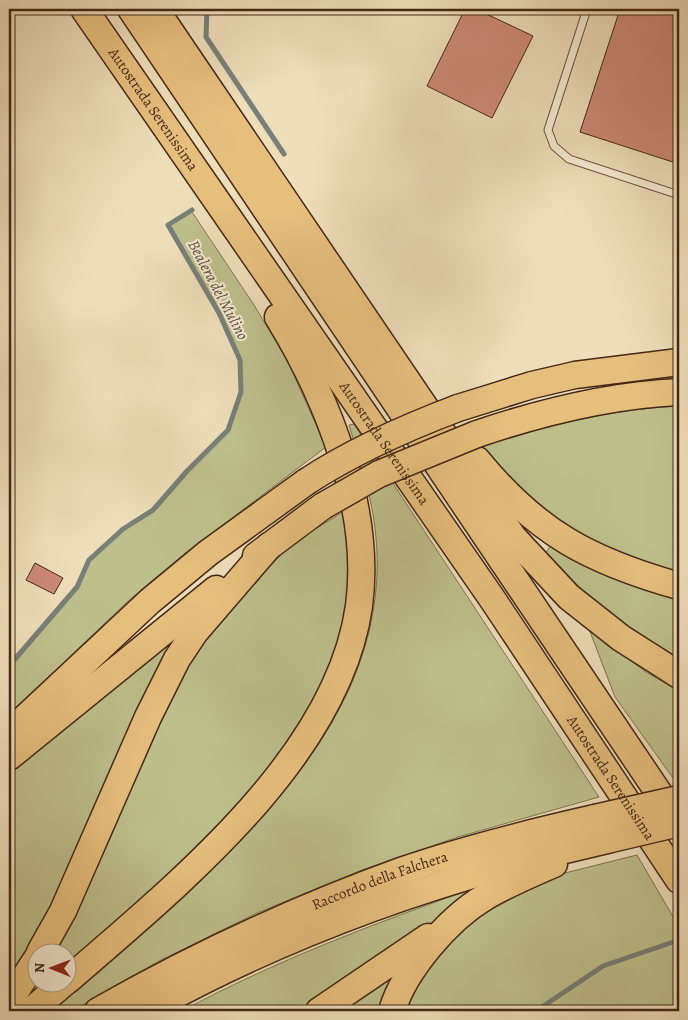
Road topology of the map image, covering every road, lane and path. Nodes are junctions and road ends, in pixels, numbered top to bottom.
1 (84, 9) edge
2 (131, 9) edge
3 (155, 9) edge
4 (587, 9) edge
5 (153, 109) junction
6 (277, 188) junction
7 (679, 195) edge
8 (679, 362) edge
9 (679, 392) edge
10 (269, 546) junction
11 (679, 586) edge
12 (679, 676) edge
13 (9, 733) edge
14 (9, 757) edge
15 (679, 799) edge
16 (679, 823) edge
17 (601, 829) junction
18 (676, 878) edge
19 (468, 909) junction
20 (46, 942) edge
21 (78, 971) edge
22 (28, 972) edge
23 (53, 992) edge
24 (9, 1001) edge
25 (31, 1011) edge
26 (98, 1011) edge
27 (146, 1011) edge
28 (319, 1011) edge
29 (392, 1011) edge

1 - 5 highway, Autostrada Serenissima
2 - 16 highway, Autostrada Serenissima
3 - 6 highway
4 - 7 lane
5 - 18 highway, Autostrada Serenissima
5 - 21 highway
6 - 11 highway
6 - 12 highway
8 - 13 highway, bridge
9 - 10 highway, bridge
10 - 14 highway
10 - 20 highway
15 - 17 highway, Raccordo della Falchera, bridge
16 - 17 highway, Raccordo della Falchera, bridge
17 - 19 highway
17 - 26 highway, Raccordo della Falchera
17 - 27 highway, Raccordo della Falchera
19 - 28 highway
19 - 29 highway
22 - 24 highway
23 - 25 highway

